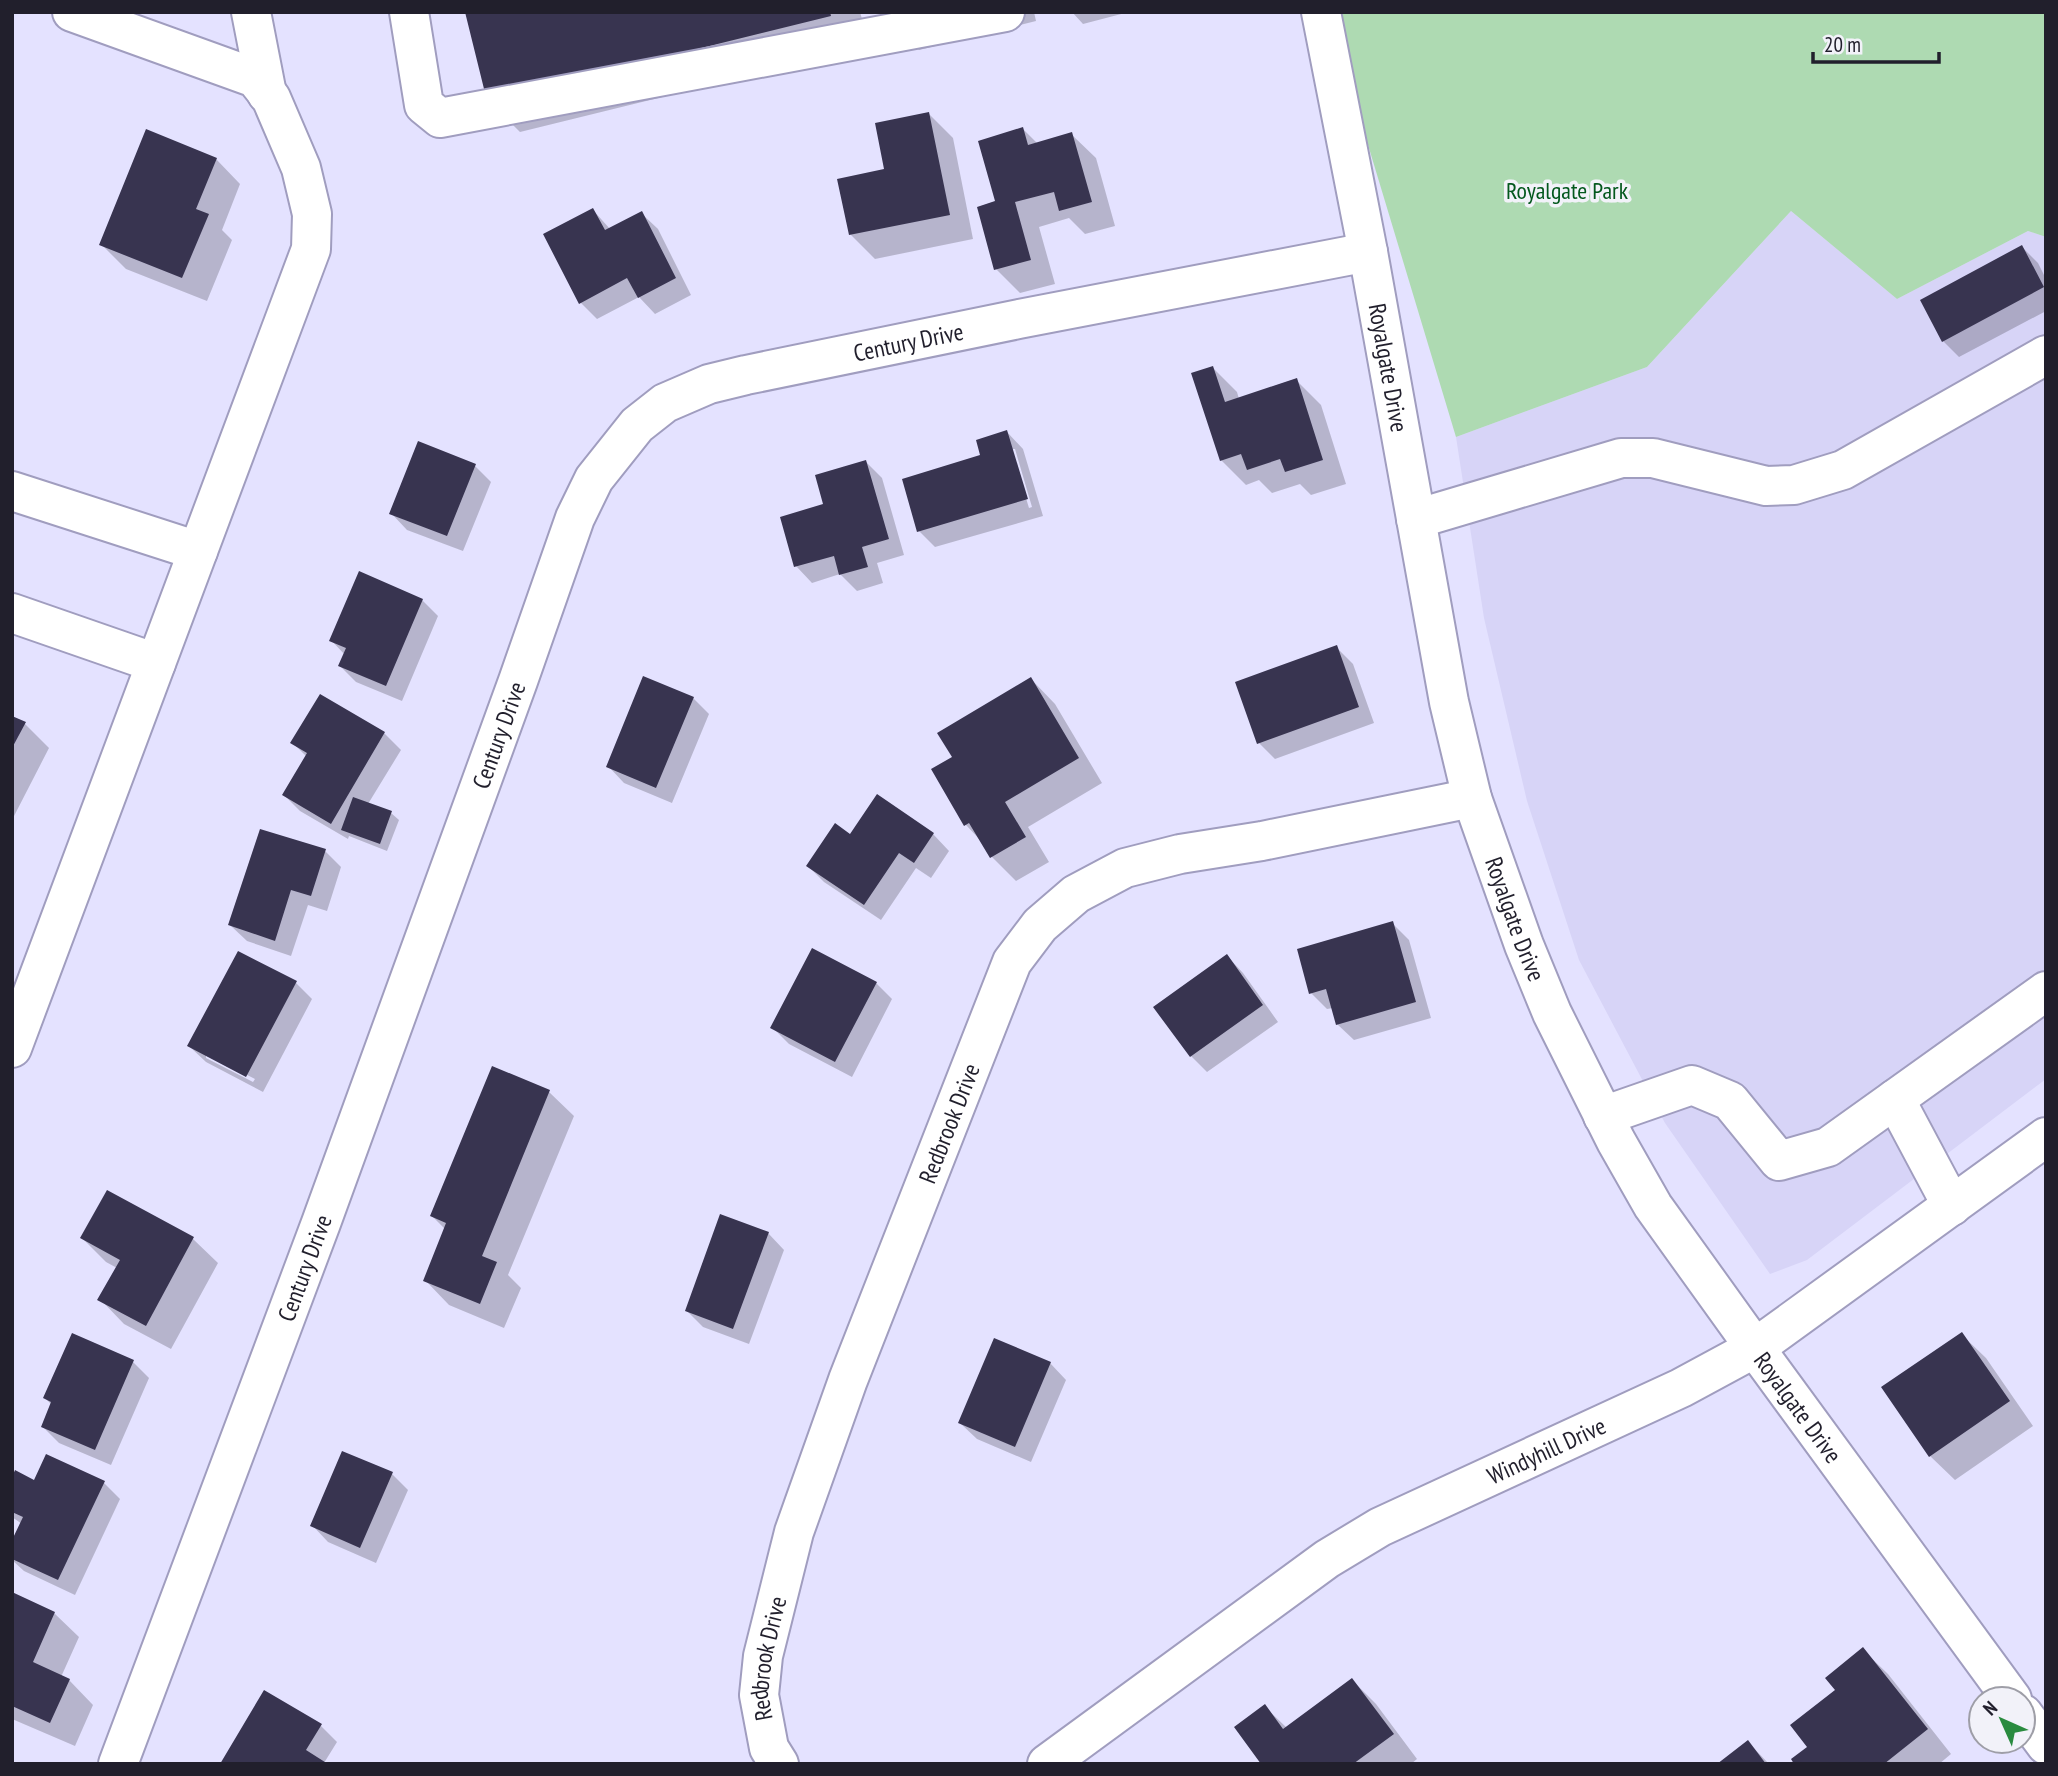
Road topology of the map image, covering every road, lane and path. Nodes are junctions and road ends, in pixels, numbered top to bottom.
1 (72, 12) edge
2 (251, 12) edge
3 (409, 12) edge
4 (1005, 12) edge
5 (1321, 12) edge
6 (861, 25) edge
7 (267, 94) junction
8 (1368, 252) junction
9 (2046, 355) edge
10 (12, 491) edge
11 (1416, 519) junction
12 (198, 551) junction
13 (12, 613) edge
14 (156, 663) junction
15 (1472, 798) junction
16 (2046, 991) edge
17 (12, 1048) edge
18 (1895, 1099) junction
19 (1603, 1116) junction
20 (2046, 1137) edge
21 (1952, 1206) junction
22 (1755, 1348) junction
23 (2002, 1685) edge
24 (118, 1764) edge
25 (779, 1764) edge
26 (1047, 1764) edge

1 - 7 street
2 - 7 street
3 - 6 street
4 - 6 street
5 - 8 street, Royalgate Drive
7 - 12 street
8 - 11 street, Royalgate Drive
8 - 24 street, Century Drive
9 - 11 street
10 - 12 street
11 - 15 street, Royalgate Drive
12 - 14 street
13 - 14 street
14 - 17 street
15 - 19 street, Royalgate Drive
15 - 25 street, Redbrook Drive
16 - 18 street
18 - 19 street
18 - 21 street
19 - 22 street, Royalgate Drive
20 - 21 street, Windyhill Drive
21 - 22 street, Windyhill Drive
22 - 23 street, Royalgate Drive
22 - 26 street, Windyhill Drive

